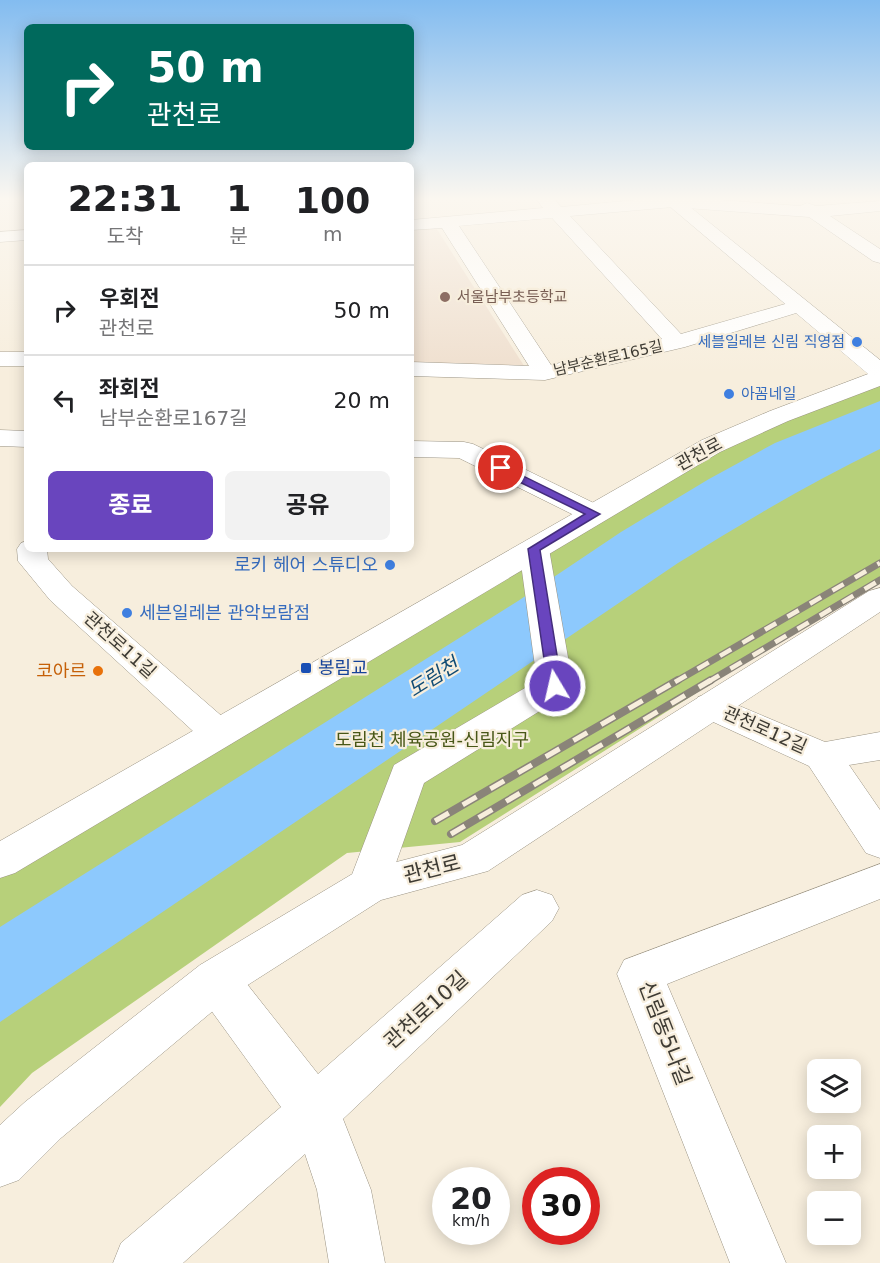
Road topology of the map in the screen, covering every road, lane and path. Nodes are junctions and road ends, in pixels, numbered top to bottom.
1 (470, 257) edge
2 (598, 257) edge
3 (740, 257) edge
4 (800, 306) junction
5 (677, 342) junction
6 (0, 358) edge
7 (24, 359) edge
8 (414, 369) edge
9 (880, 372) edge
10 (545, 373) junction
11 (880, 378) edge
12 (0, 438) edge
13 (24, 439) edge
14 (414, 449) edge
15 (594, 514) junction
16 (534, 549) junction
17 (32, 552) edge
18 (880, 598) edge
19 (711, 706) junction
20 (219, 734) junction
21 (880, 746) edge
22 (822, 756) junction
23 (880, 842) edge
24 (0, 861) edge
25 (880, 881) edge
26 (369, 885) junction
27 (537, 908) dead end
28 (216, 980) junction
29 (315, 1111) junction
30 (0, 1161) edge
31 (141, 1263) edge
32 (357, 1263) edge
33 (758, 1263) edge

1 - 10 street
2 - 5 street
3 - 4 street
4 - 5 street, 남부순환로165길
4 - 9 street
5 - 10 street, 남부순환로165길
6 - 7 street
8 - 10 street, 남부순환로165길
11 - 15 street, 관천로
12 - 13 street
14 - 15 street
15 - 16 street, 관천로
16 - 20 street, 관천로
16 - 26 street
17 - 20 street, 관천로11길
18 - 19 street, 관천로
19 - 22 street, 관천로12길
19 - 26 street, 관천로
20 - 24 street, 관천로
21 - 22 street
22 - 23 street, 관천로12길
25 - 33 street, 신림동5나길
26 - 28 street, 관천로
27 - 29 street, 관천로10길
28 - 29 street
28 - 30 street, 관천로
29 - 31 street, 관천로10길
29 - 32 street

